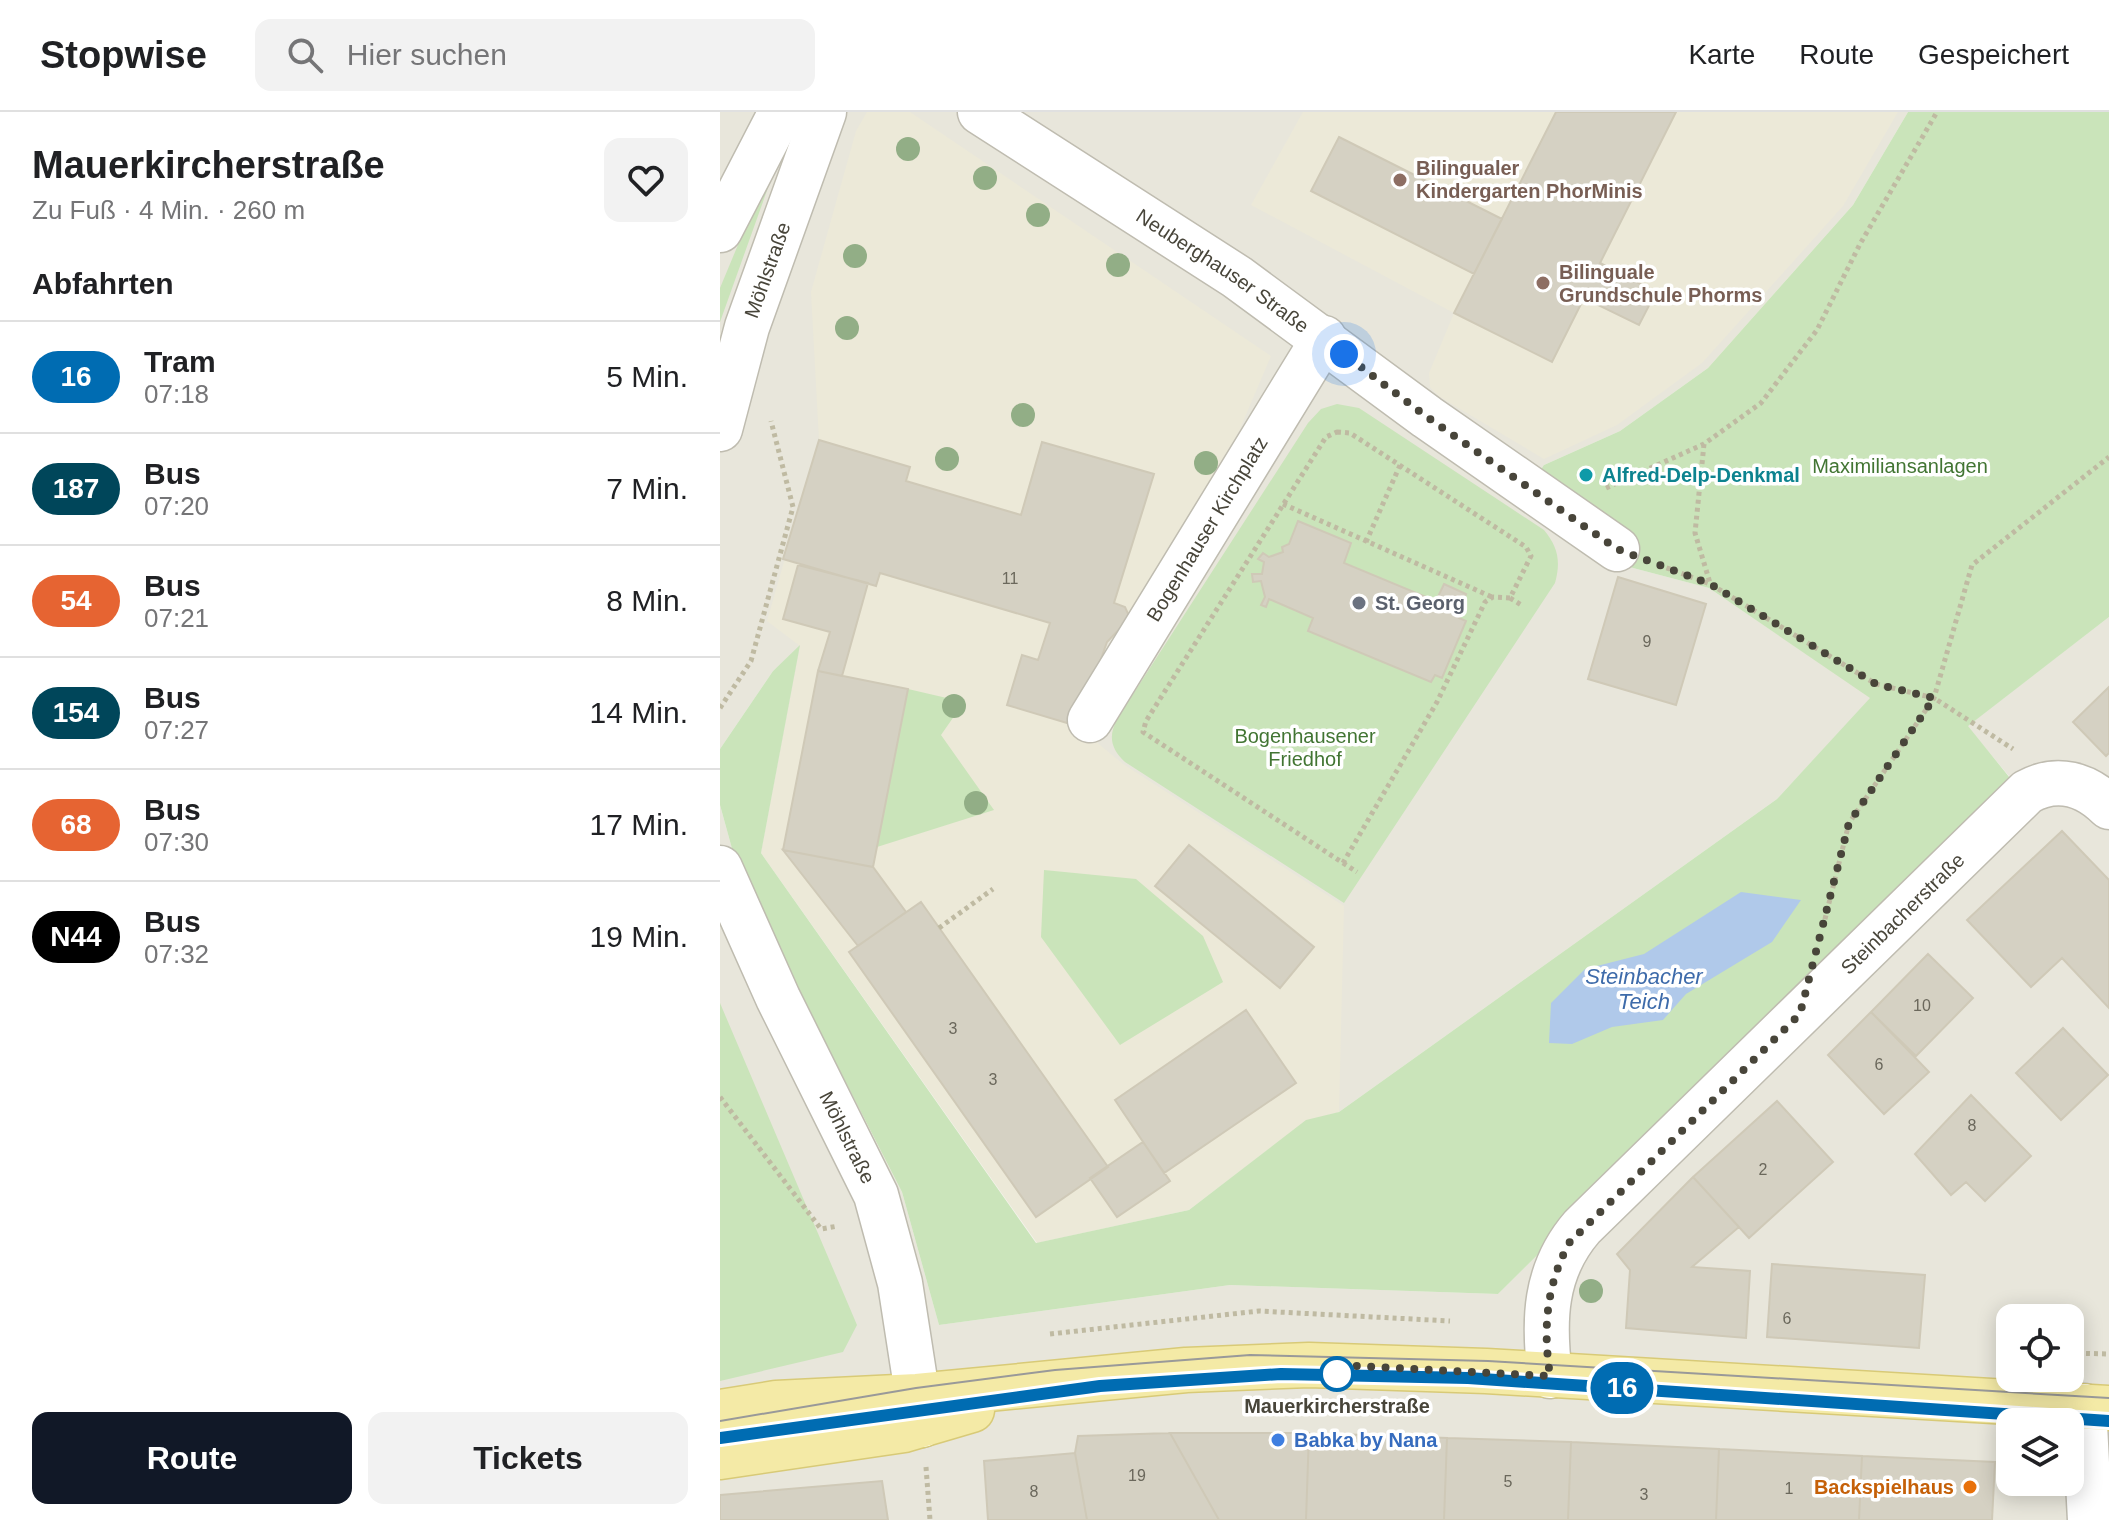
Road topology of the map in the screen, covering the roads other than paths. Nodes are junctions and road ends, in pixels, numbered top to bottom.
1 (781, 112) edge
2 (824, 112) edge
3 (980, 112) edge
4 (720, 230) edge
5 (1324, 338) junction
6 (720, 429) edge
7 (1617, 549) road end
8 (1090, 720) dead end
9 (2109, 807) edge
10 (720, 868) edge
11 (1550, 1376) junction
12 (1074, 1380) junction
13 (2096, 1407) edge
14 (720, 1412) edge
15 (921, 1424) junction
16 (720, 1438) edge
17 (720, 1457) edge
18 (2090, 1520) edge

1 - 4 street
2 - 6 street, Möhlstraße
3 - 5 street, Neuberghauser Straße
5 - 7 street, Neuberghauser Straße
5 - 8 street, Bogenhauser Kirchplatz
9 - 11 street, Steinbacherstraße
10 - 15 street, Möhlstraße
11 - 12 main road
11 - 13 main road
12 - 15 main road
12 - 15 main road
13 - 18 street
14 - 15 main road
15 - 16 street
15 - 17 main road

